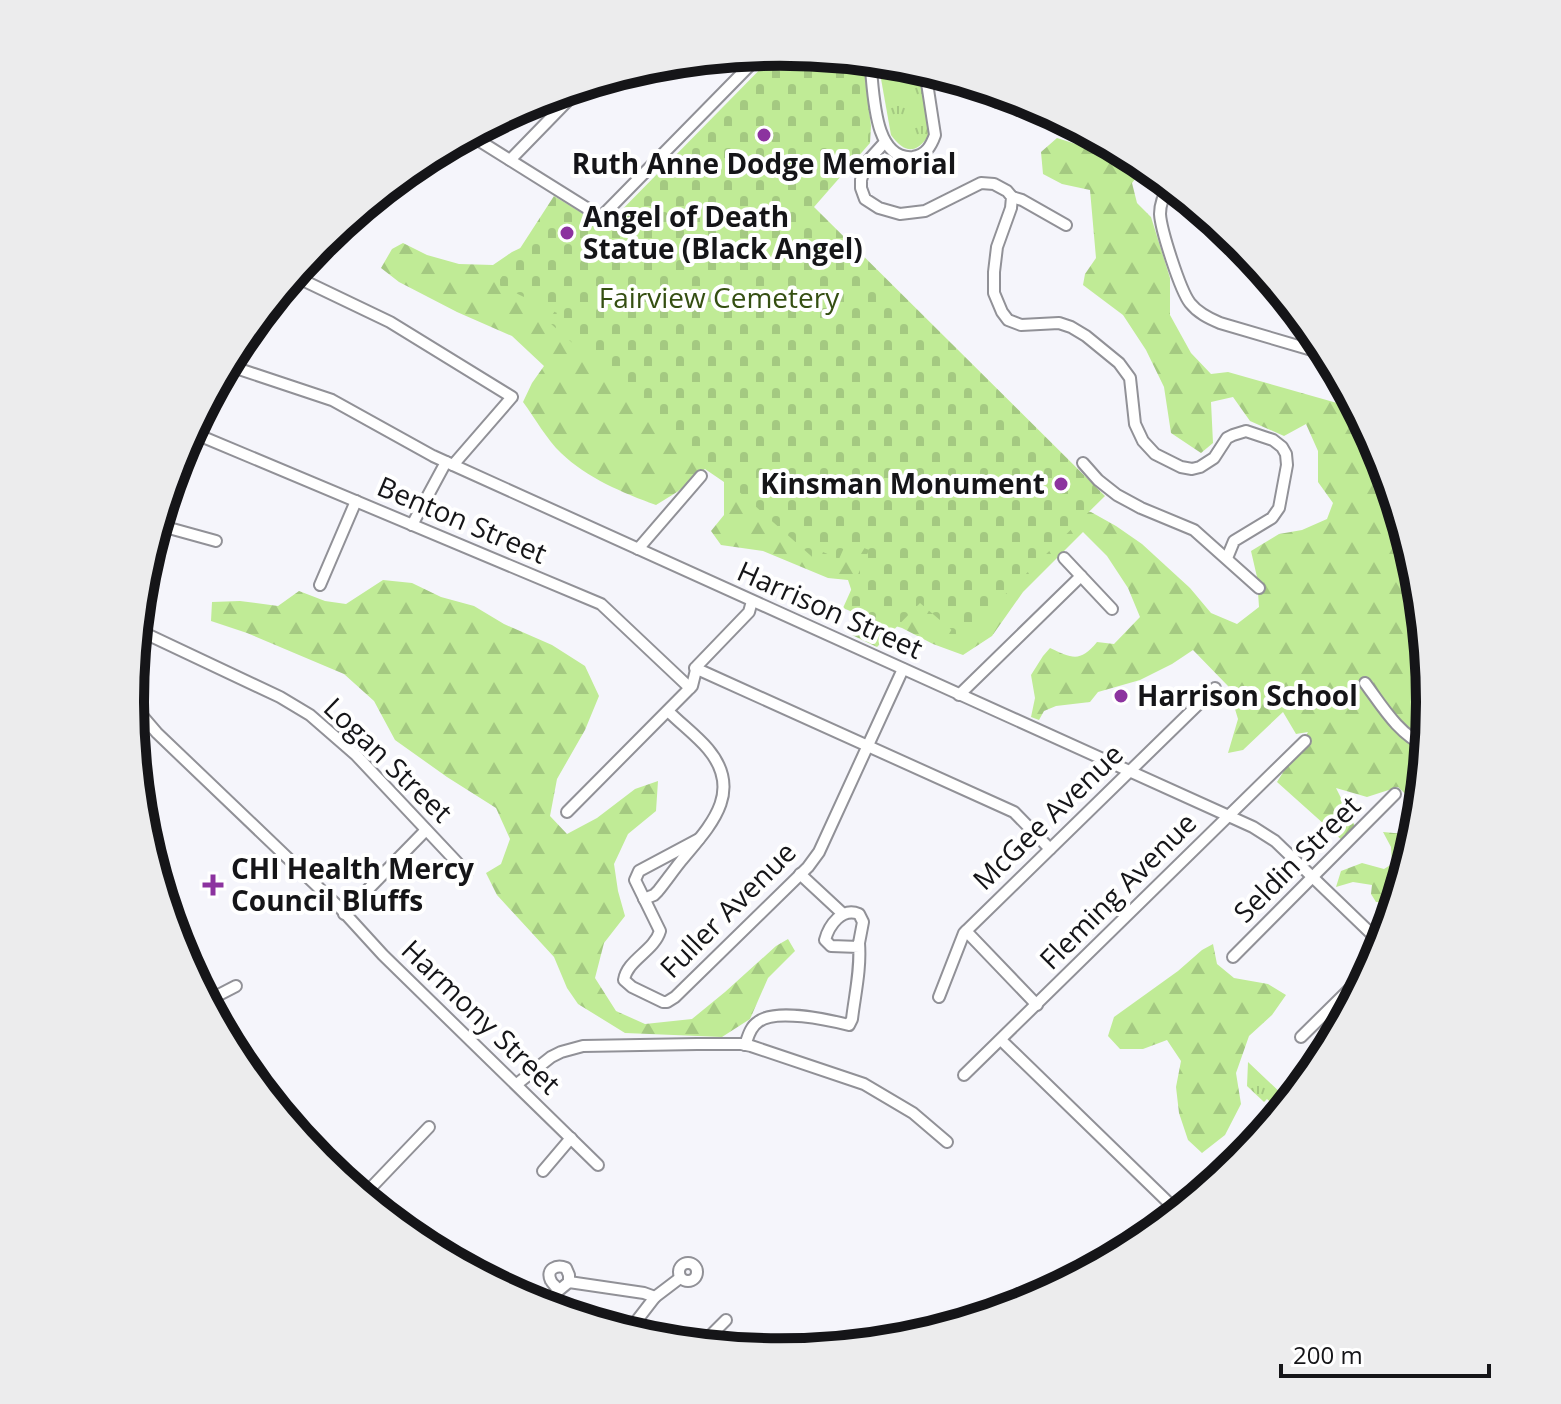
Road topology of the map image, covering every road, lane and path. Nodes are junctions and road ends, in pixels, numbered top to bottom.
1 (748, 67) edge
2 (871, 72) edge
3 (927, 84) edge
4 (564, 104) edge
5 (481, 142) edge
6 (885, 142) junction
7 (510, 160) junction
8 (1165, 195) edge
9 (1012, 197) junction
10 (1066, 225) dead end
11 (304, 281) edge
12 (1309, 349) edge
13 (239, 369) edge
14 (203, 437) edge
15 (450, 463) junction
16 (1083, 463) dead end
17 (701, 476) dead end
18 (356, 501) junction
19 (412, 525) junction
20 (169, 528) edge
21 (216, 541) dead end
22 (638, 549) junction
23 (1064, 558) dead end
24 (1227, 558) junction
25 (1081, 576) junction
26 (320, 585) dead end
27 (1259, 588) dead end
28 (752, 601) junction
29 (1112, 609) dead end
30 (148, 635) edge
31 (695, 668) junction
32 (903, 669) junction
33 (1365, 683) dead end
34 (690, 688) junction
35 (1215, 688) dead end
36 (959, 695) junction
37 (668, 711) junction
38 (145, 719) edge
39 (1305, 741) dead end
40 (1415, 741) edge
41 (868, 746) junction
42 (1129, 772) junction
43 (1395, 794) dead end
44 (567, 812) dead end
45 (1228, 816) junction
46 (426, 830) junction
47 (699, 839) junction
48 (1050, 849) junction
49 (467, 873) dead end
50 (800, 874) junction
51 (1314, 878) junction
52 (644, 899) junction
53 (842, 913) junction
54 (344, 914) junction
55 (966, 931) junction
56 (1372, 934) edge
57 (859, 947) junction
58 (1233, 957) dead end
59 (236, 986) dead end
60 (1346, 993) edge
61 (217, 996) edge
62 (939, 997) dead end
63 (1037, 1005) junction
64 (1301, 1037) dead end
65 (1001, 1040) junction
66 (745, 1045) junction
67 (964, 1075) dead end
68 (517, 1084) junction
69 (429, 1127) dead end
70 (571, 1138) junction
71 (947, 1142) dead end
72 (598, 1165) dead end
73 (543, 1171) dead end
74 (371, 1188) edge
75 (1171, 1205) dead end
76 (680, 1278) dead end
77 (569, 1282) junction
78 (558, 1289) junction
79 (551, 1295) edge
80 (655, 1297) junction
81 (726, 1320) dead end
82 (636, 1321) edge
83 (712, 1334) edge

1 - 7 street
2 - 6 street
3 - 6 street
4 - 7 street
5 - 7 street
6 - 9 street
8 - 12 street
9 - 10 street
9 - 24 street
11 - 15 street
13 - 15 street, Harrison Street
14 - 18 street, Benton Street
15 - 19 street
15 - 22 street, Harrison Street
16 - 24 street
17 - 22 street
18 - 19 street, Benton Street
18 - 26 street
19 - 34 street, Benton Street
20 - 21 street
22 - 28 street, Harrison Street
23 - 25 street
24 - 27 street
25 - 29 street
25 - 36 street
28 - 31 street
28 - 32 street, Harrison Street
30 - 46 street, Logan Street
31 - 34 street
31 - 41 street
32 - 36 street, Harrison Street
32 - 41 street, Fuller Avenue
33 - 40 street
34 - 37 street
35 - 42 street, McGee Avenue
36 - 42 street, Harrison Street
37 - 44 street
37 - 47 street
38 - 54 street, Harmony Street
39 - 45 street, Fleming Avenue
41 - 48 street
41 - 50 street, Fuller Avenue
42 - 45 street, Harrison Street
42 - 48 street, McGee Avenue
43 - 51 street, Seldin Street
45 - 51 street, Harrison Street
45 - 63 street, Fleming Avenue
46 - 49 street, Logan Street
46 - 54 street
47 - 52 street
47 - 52 street, Fuller Avenue
48 - 55 street, McGee Avenue
50 - 52 street, Fuller Avenue
50 - 53 street
51 - 56 street, Harrison Street
51 - 58 street, Seldin Street
53 - 57 street
53 - 57 street
54 - 68 street, Harmony Street
55 - 62 street, McGee Avenue
55 - 63 street
57 - 66 street
59 - 61 street
60 - 64 street
63 - 65 street, Fleming Avenue
65 - 67 street, Fleming Avenue
65 - 75 street
66 - 68 street
66 - 71 street
68 - 70 street, Harmony Street
69 - 74 street
70 - 72 street, Harmony Street
70 - 73 street
76 - 80 street
77 - 78 street
77 - 78 street
77 - 80 street
78 - 79 street
80 - 82 street
81 - 83 street

